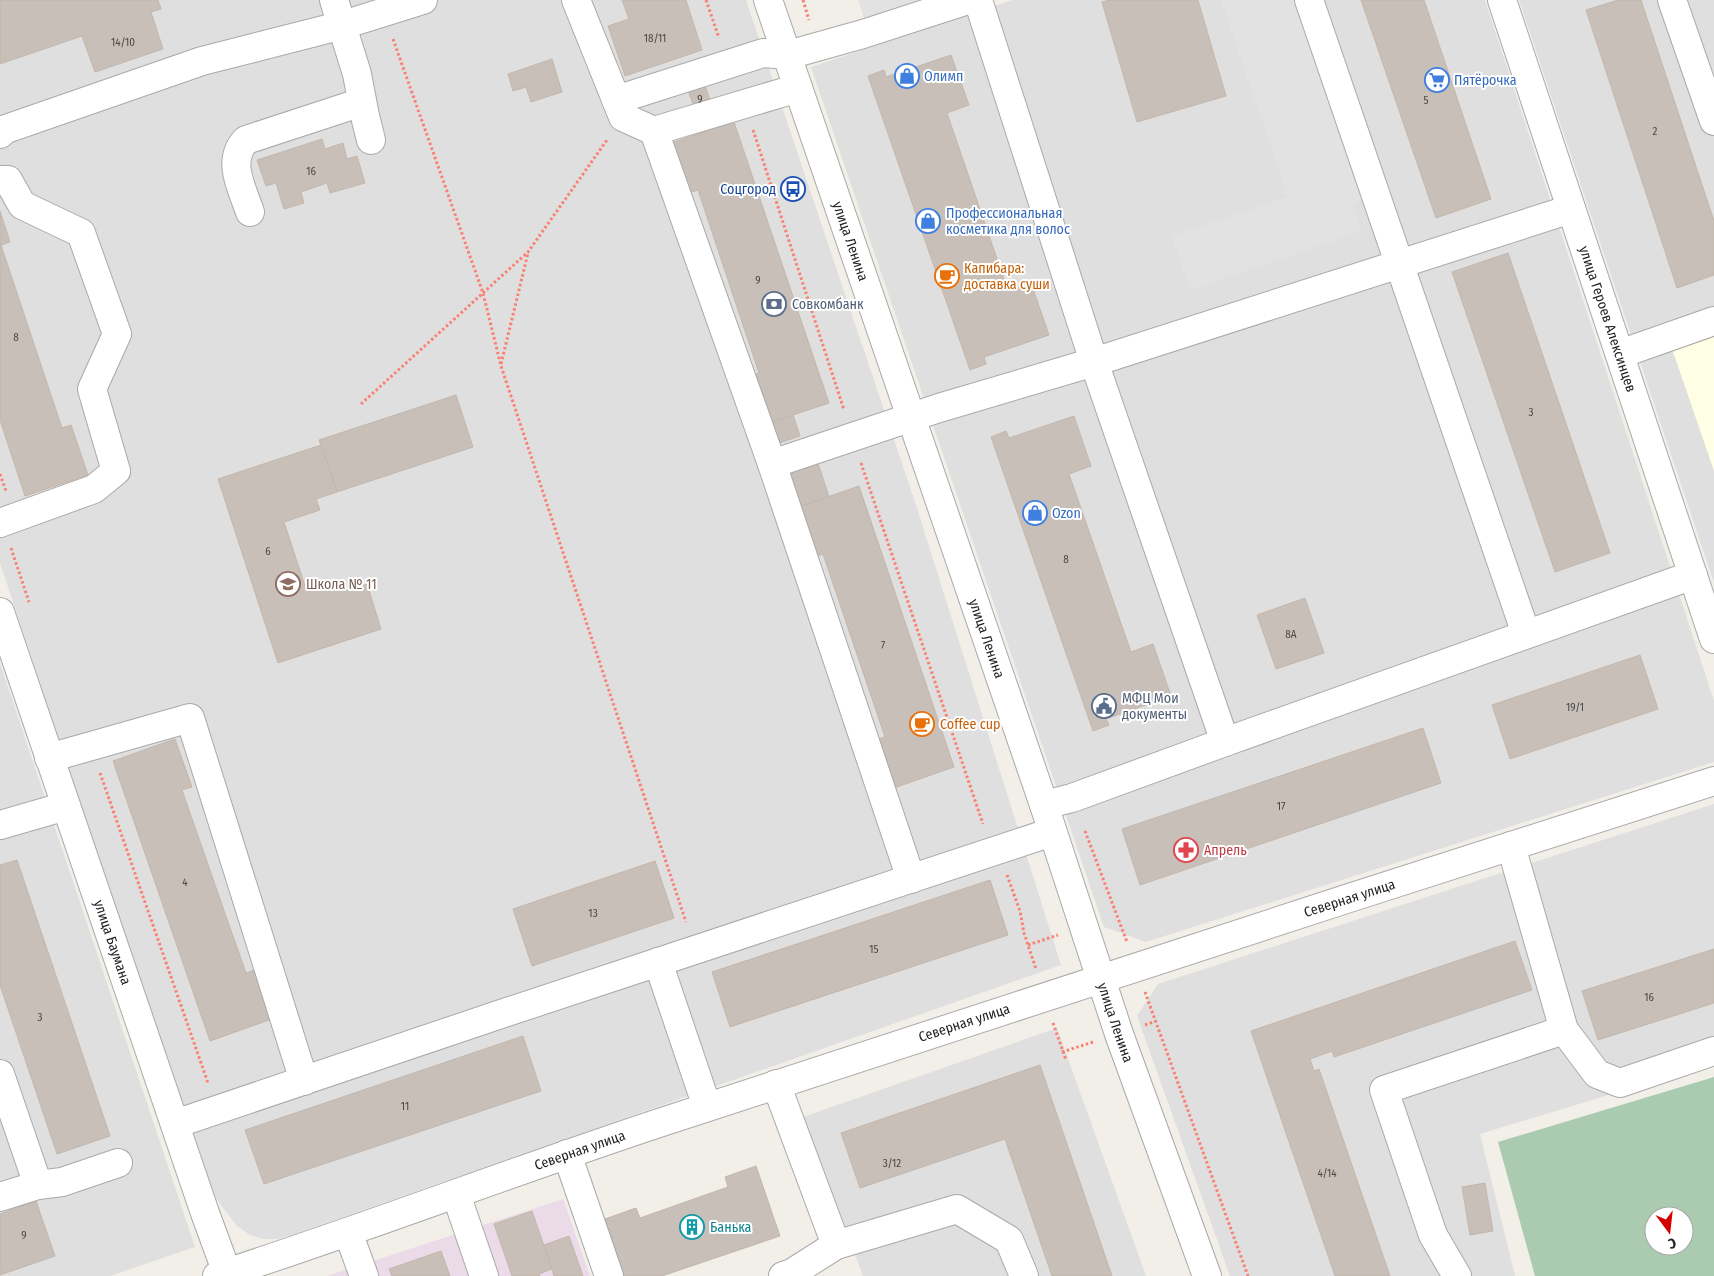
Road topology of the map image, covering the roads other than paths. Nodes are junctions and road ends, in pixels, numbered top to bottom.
1 (423, 0) edge
2 (576, 0) edge
3 (768, 0) edge
4 (968, 0) edge
5 (978, 0) edge
6 (1309, 0) edge
7 (1502, 0) edge
8 (1672, 0) edge
9 (338, 13) edge
10 (788, 55) junction
11 (798, 88) junction
12 (362, 102) junction
13 (619, 109) junction
14 (1714, 120) edge
15 (654, 131) junction
16 (0, 134) edge
17 (371, 140) dead end
18 (0, 180) edge
19 (1571, 209) junction
20 (250, 212) dead end
21 (1400, 264) junction
22 (1714, 321) edge
23 (1620, 354) junction
24 (1094, 362) junction
25 (911, 418) junction
26 (772, 464) junction
27 (0, 522) edge
28 (1693, 575) junction
29 (0, 612) edge
30 (1526, 634) junction
31 (1714, 639) edge
32 (1225, 742) junction
33 (49, 758) junction
34 (1714, 781) edge
35 (1044, 805) junction
36 (66, 806) junction
37 (0, 824) edge
38 (1052, 832) junction
39 (1511, 846) junction
40 (911, 879) junction
41 (658, 962) junction
42 (1101, 977) junction
43 (1564, 1030) junction
44 (1714, 1051) edge
45 (0, 1074) edge
46 (304, 1081) junction
47 (776, 1084) junction
48 (707, 1107) junction
49 (175, 1124) junction
50 (567, 1154) junction
51 (118, 1163) dead end
52 (38, 1185) junction
53 (456, 1194) junction
54 (0, 1197) edge
55 (348, 1232) junction
56 (836, 1244) junction
57 (222, 1274) edge
58 (364, 1276) edge
59 (484, 1276) edge
60 (609, 1276) edge
61 (783, 1276) edge
62 (1024, 1276) edge
63 (1207, 1276) edge
64 (1456, 1276) edge

1 - 9 street
2 - 13 street
3 - 10 street, улица Ленина
4 - 10 street
5 - 24 street
6 - 21 street
7 - 19 street, улица Героев Алексинцев
8 - 14 street
9 - 12 street
9 - 16 street
10 - 11 street, улица Ленина
10 - 13 street
11 - 15 street
11 - 25 street, улица Ленина
12 - 17 street
12 - 20 street
13 - 15 street
15 - 26 street
18 - 27 street
19 - 21 street
19 - 23 street, улица Героев Алексинцев
21 - 24 street
21 - 30 street
22 - 23 street
23 - 28 street, улица Героев Алексинцев
24 - 25 street
24 - 32 street
25 - 26 street
25 - 35 street, улица Ленина
26 - 40 street
28 - 30 street
28 - 31 street, улица Героев Алексинцев
29 - 33 street, улица Баумана
30 - 32 street
32 - 35 street
33 - 36 street, улица Баумана
33 - 46 street
34 - 39 street, Северная улица
35 - 38 street, улица Ленина
36 - 37 street
36 - 49 street, улица Баумана
38 - 40 street
38 - 42 street, улица Ленина
39 - 42 street, Северная улица
39 - 43 street
40 - 41 street
41 - 46 street
41 - 48 street
42 - 47 street, Северная улица
42 - 63 street, улица Ленина
43 - 44 street
43 - 64 street
45 - 52 street
46 - 49 street
47 - 48 street, Северная улица
47 - 56 street
48 - 50 street, Северная улица
49 - 57 street, улица Баумана
50 - 53 street, Северная улица
50 - 60 street
51 - 52 street
52 - 54 street
53 - 55 street, Северная улица
53 - 59 street
55 - 57 street, Северная улица
55 - 58 street
56 - 61 street
56 - 62 street

